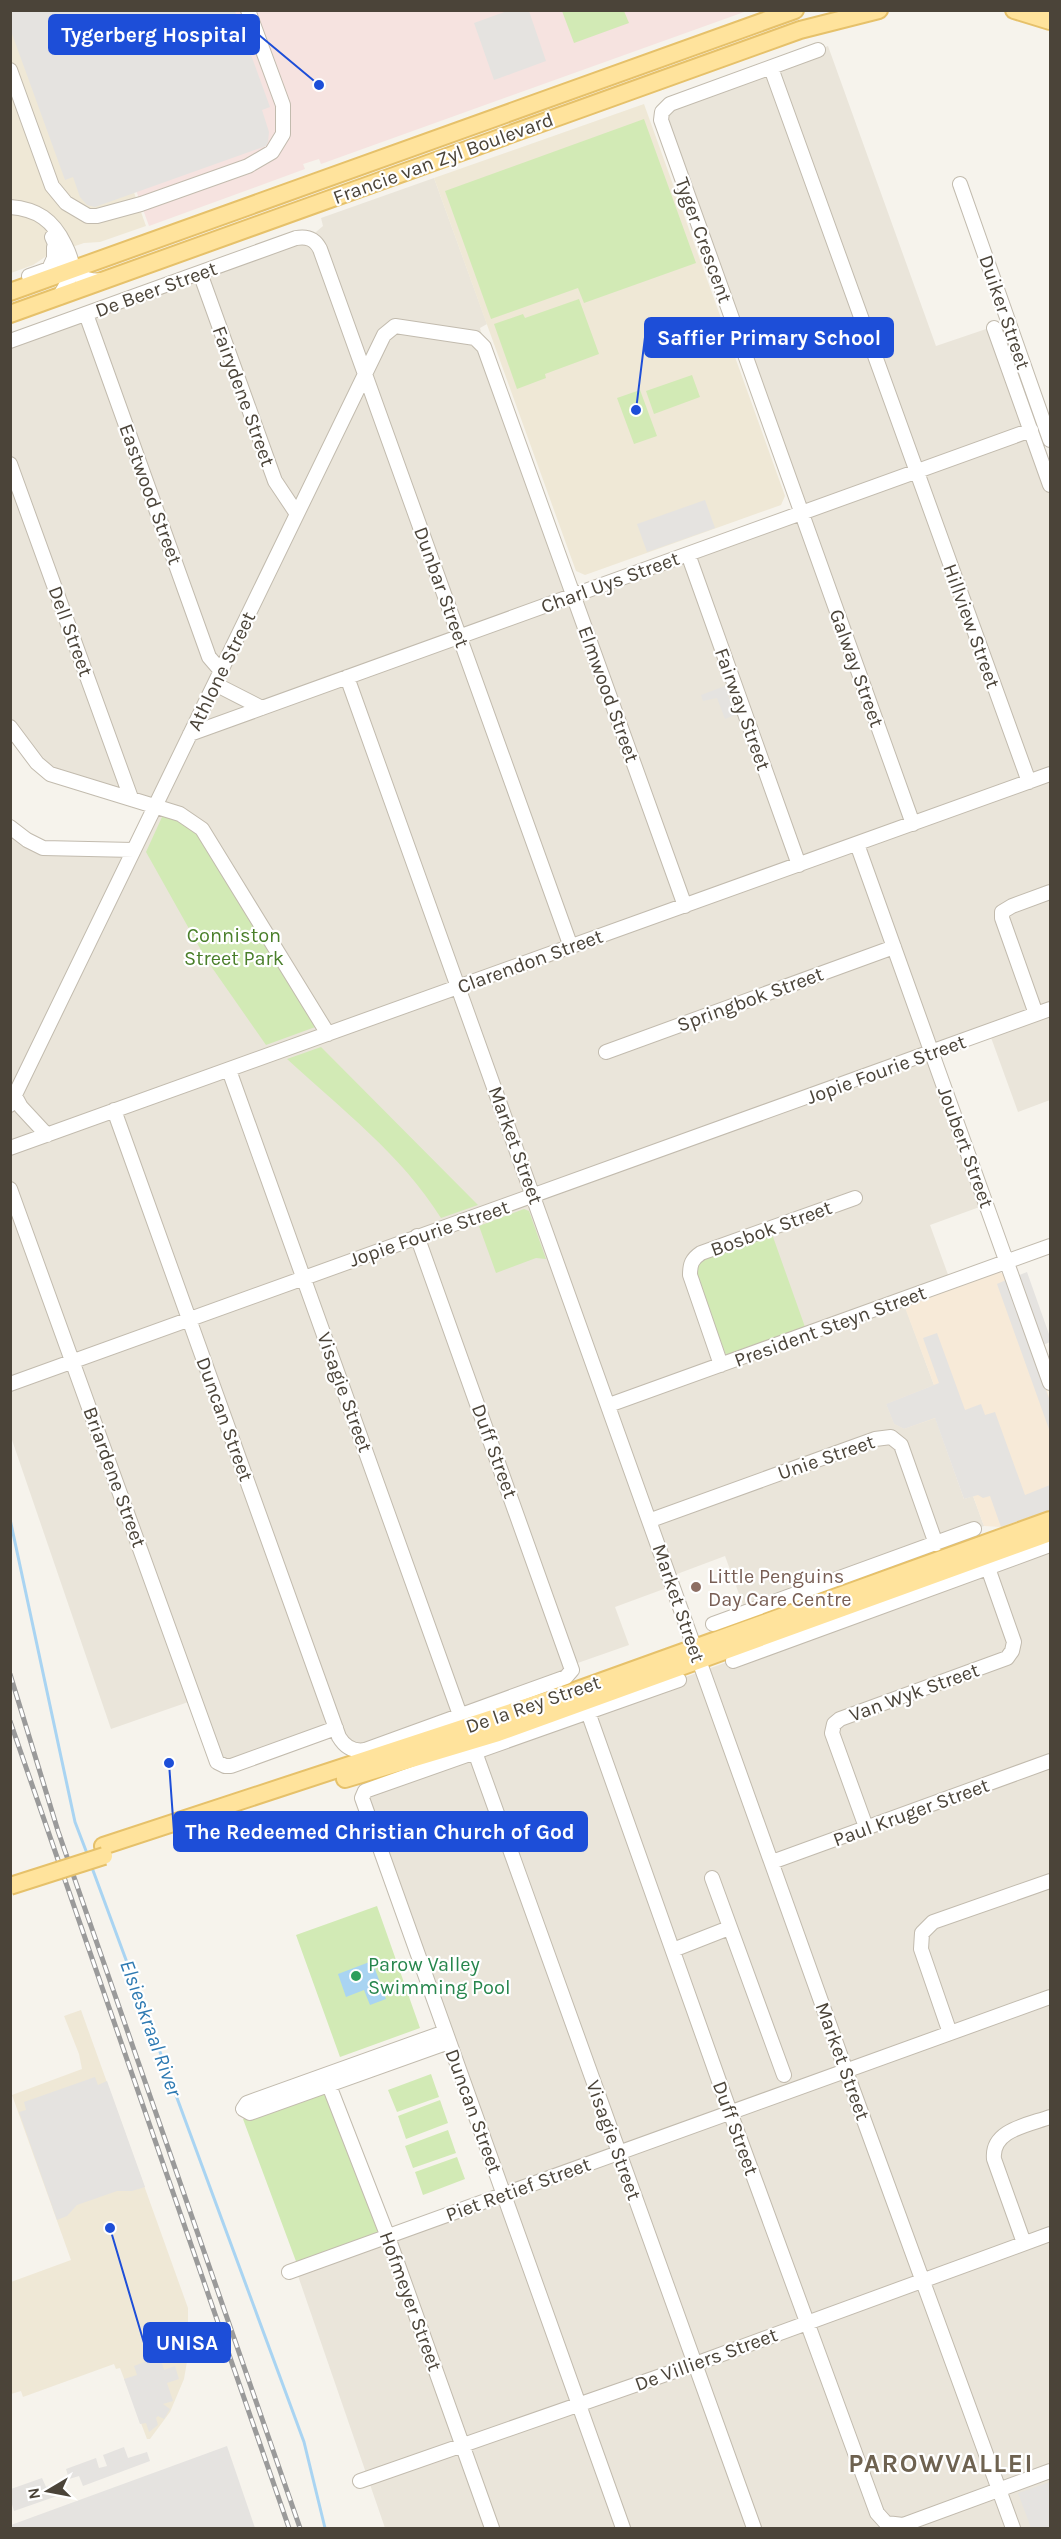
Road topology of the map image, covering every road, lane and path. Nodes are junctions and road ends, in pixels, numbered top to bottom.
1 (249, 10) edge
2 (795, 10) edge
3 (879, 10) edge
4 (1014, 10) edge
5 (1020, 11) edge
6 (1050, 11) edge
7 (1050, 21) edge
8 (818, 50) dead end
9 (771, 68) junction
10 (10, 70) edge
11 (960, 184) dead end
12 (10, 201) edge
13 (10, 207) edge
14 (10, 216) edge
15 (302, 237) joint
16 (55, 242) junction
17 (98, 262) junction
18 (71, 271) junction
19 (200, 273) junction
20 (104, 280) junction
21 (10, 283) edge
22 (10, 292) edge
23 (59, 297) junction
24 (10, 314) edge
25 (86, 314) junction
26 (994, 328) dead end
27 (10, 341) edge
28 (484, 347) joint
29 (365, 375) junction
30 (1031, 430) junction
31 (1050, 440) edge
32 (10, 464) edge
33 (916, 471) junction
34 (1050, 485) edge
35 (802, 512) junction
36 (297, 514) junction
37 (688, 554) junction
38 (574, 595) junction
39 (460, 636) junction
40 (221, 671) junction
41 (347, 677) junction
42 (214, 684) junction
43 (262, 708) junction
44 (10, 727) edge
45 (190, 734) junction
46 (1050, 774) edge
47 (1029, 782) junction
48 (131, 798) junction
49 (155, 806) junction
50 (913, 824) junction
51 (10, 827) edge
52 (857, 844) junction
53 (134, 850) junction
54 (799, 865) junction
55 (1050, 892) edge
56 (685, 906) junction
57 (571, 947) junction
58 (894, 947) junction
59 (459, 987) junction
60 (1050, 1009) edge
61 (1036, 1014) junction
62 (328, 1034) junction
63 (606, 1052) dead end
64 (932, 1053) junction
65 (229, 1070) junction
66 (13, 1100) edge
67 (114, 1110) junction
68 (47, 1135) junction
69 (10, 1148) edge
70 (10, 1188) edge
71 (534, 1197) junction
72 (855, 1198) dead end
73 (417, 1236) junction
74 (1050, 1246) edge
75 (1007, 1262) junction
76 (303, 1278) junction
77 (189, 1318) junction
78 (73, 1362) junction
79 (721, 1365) junction
80 (10, 1383) edge
81 (1050, 1383) edge
82 (609, 1405) junction
83 (651, 1520) junction
84 (1050, 1520) edge
85 (974, 1528) dead end
86 (1050, 1533) edge
87 (936, 1544) junction
88 (1050, 1545) edge
89 (988, 1568) junction
90 (713, 1624) dead end
91 (697, 1654) junction
92 (732, 1661) dead end
93 (572, 1667) joint
94 (678, 1680) dead end
95 (588, 1712) junction
96 (460, 1715) junction
97 (336, 1728) junction
98 (475, 1752) junction
99 (1050, 1761) edge
100 (362, 1795) joint
101 (866, 1827) junction
102 (104, 1851) junction
103 (772, 1862) junction
104 (10, 1875) edge
105 (712, 1878) dead end
106 (1050, 1881) edge
107 (10, 1886) edge
108 (729, 1928) junction
109 (673, 1950) junction
110 (1050, 1997) edge
111 (950, 2033) junction
112 (447, 2037) junction
113 (846, 2071) junction
114 (784, 2075) dead end
115 (327, 2080) junction
116 (730, 2112) junction
117 (1050, 2117) edge
118 (618, 2152) junction
119 (504, 2195) junction
120 (1050, 2234) edge
121 (388, 2237) junction
122 (1024, 2244) junction
123 (290, 2272) dead end
124 (922, 2281) junction
125 (808, 2322) junction
126 (695, 2364) junction
127 (579, 2404) junction
128 (462, 2446) junction
129 (1050, 2471) edge
130 (360, 2481) dead end
131 (998, 2489) junction
132 (492, 2529) edge
133 (623, 2529) edge
134 (754, 2529) edge
135 (1013, 2529) edge

1 - 10 street
2 - 17 main road, Francie van Zyl Boulevard
3 - 20 main road, Francie van Zyl Boulevard
4 - 5 main road
5 - 6 main road
5 - 7 main road
8 - 9 street, Tyger Crescent
9 - 33 street
9 - 35 street, Tyger Crescent
11 - 31 street, Duiker Street
12 - 17 street
13 - 18 street
14 - 16 street
15 - 19 street, De Beer Street
15 - 29 street, Dunbar Street
16 - 18 street
16 - 21 street
17 - 18 main road, Francie van Zyl Boulevard
18 - 20 street
18 - 22 main road, Francie van Zyl Boulevard
18 - 23 street
19 - 25 street, De Beer Street
19 - 36 street, Fairydene Street
20 - 23 main road, Francie van Zyl Boulevard
23 - 24 main road, Francie van Zyl Boulevard
25 - 27 street, De Beer Street
25 - 40 street, Eastwood Street
26 - 30 street
28 - 29 street, Athlone Street
28 - 38 street, Elmwood Street
29 - 36 street, Athlone Street
29 - 39 street, Dunbar Street
30 - 33 street, Charl Uys Street
30 - 34 street
32 - 48 street, Dell Street
33 - 35 street, Charl Uys Street
33 - 47 street, Hillview Street
35 - 37 street, Charl Uys Street
35 - 50 street, Galway Street
36 - 40 street, Athlone Street
37 - 38 street, Charl Uys Street
37 - 54 street, Fairway Street
38 - 39 street, Charl Uys Street
38 - 56 street, Elmwood Street
39 - 41 street, Charl Uys Street
39 - 57 street, Dunbar Street
40 - 42 street, Athlone Street
41 - 43 street, Charl Uys Street
41 - 59 street, Market Street
42 - 43 street
42 - 45 street, Athlone Street
43 - 45 street, Charl Uys Street
44 - 48 street
45 - 49 street, Athlone Street
46 - 47 street, Clarendon Street
47 - 50 street, Clarendon Street
48 - 49 street
49 - 53 street, Athlone Street
49 - 62 street
50 - 52 street, Clarendon Street
51 - 53 street
52 - 54 street, Clarendon Street
52 - 58 street, Joubert Street
53 - 66 street, Athlone Street
54 - 56 street, Clarendon Street
55 - 61 street
56 - 57 street, Clarendon Street
57 - 59 street, Clarendon Street
58 - 63 street, Springbok Street
58 - 64 street, Joubert Street
59 - 62 street, Clarendon Street
59 - 71 street, Market Street
60 - 61 street, Jopie Fourie Street
61 - 64 street, Jopie Fourie Street
62 - 65 street, Clarendon Street
64 - 71 street, Jopie Fourie Street
64 - 75 street, Joubert Street
65 - 67 street, Clarendon Street
65 - 76 street, Visagie Street
66 - 68 street
67 - 68 street, Clarendon Street
67 - 77 street, Duncan Street
68 - 69 street, Clarendon Street
70 - 78 street, Briardene Street
71 - 73 street, Jopie Fourie Street
71 - 82 street, Market Street
72 - 79 street, Bosbok Street
73 - 76 street, Jopie Fourie Street
73 - 93 street, Duff Street
74 - 75 street, President Steyn Street
75 - 79 street, President Steyn Street
75 - 81 street, Joubert Street
76 - 77 street, Jopie Fourie Street
76 - 96 street, Visagie Street
77 - 78 street, Jopie Fourie Street
77 - 97 street, Duncan Street
78 - 80 street, Jopie Fourie Street
78 - 97 street, Briardene Street
79 - 82 street, President Steyn Street
82 - 83 street, Market Street
83 - 87 street, Unie Street
83 - 91 street, Market Street
84 - 91 main road, De la Rey Street
85 - 87 street
86 - 91 main road, De la Rey Street
87 - 90 street
88 - 89 street
89 - 92 street
89 - 101 street, Van Wyk Street
91 - 102 main road, De la Rey Street
91 - 103 street, Market Street
93 - 96 street, De la Rey Street
94 - 95 street, De la Rey Street
95 - 98 street, De la Rey Street
95 - 109 street, Duff Street
96 - 97 street, De la Rey Street
98 - 100 street, De la Rey Street
98 - 118 street, Visagie Street
99 - 101 street, Paul Kruger Street
100 - 112 street, Duncan Street
101 - 103 street, Paul Kruger Street
102 - 104 main road, De la Rey Street
102 - 107 main road, De la Rey Street, bridge
103 - 113 street, Market Street
105 - 108 street
106 - 111 street
108 - 109 street
108 - 114 street
109 - 116 street, Duff Street
110 - 111 street, Piet Retief Street
111 - 113 street, Piet Retief Street
112 - 115 street
112 - 119 street, Duncan Street
113 - 116 street, Piet Retief Street
113 - 124 street, Market Street
115 - 115 street
115 - 121 street, Hofmeyer Street
116 - 118 street, Piet Retief Street
116 - 125 street, Duff Street
117 - 122 street
118 - 119 street, Piet Retief Street
118 - 126 street, Visagie Street
119 - 121 street, Piet Retief Street
119 - 127 street, Duncan Street
120 - 122 street, De Villiers Street
121 - 123 street, Piet Retief Street
121 - 128 street, Hofmeyer Street
122 - 124 street, De Villiers Street
124 - 125 street, De Villiers Street
124 - 131 street, Market Street
125 - 126 street, De Villiers Street
125 - 131 street, Duff Street
126 - 127 street, De Villiers Street
126 - 134 street, Visagie Street
127 - 128 street, De Villiers Street
127 - 133 street, Duncan Street
128 - 130 street, De Villiers Street
128 - 132 street, Hofmeyer Street
129 - 131 street
131 - 135 street, Market Street

